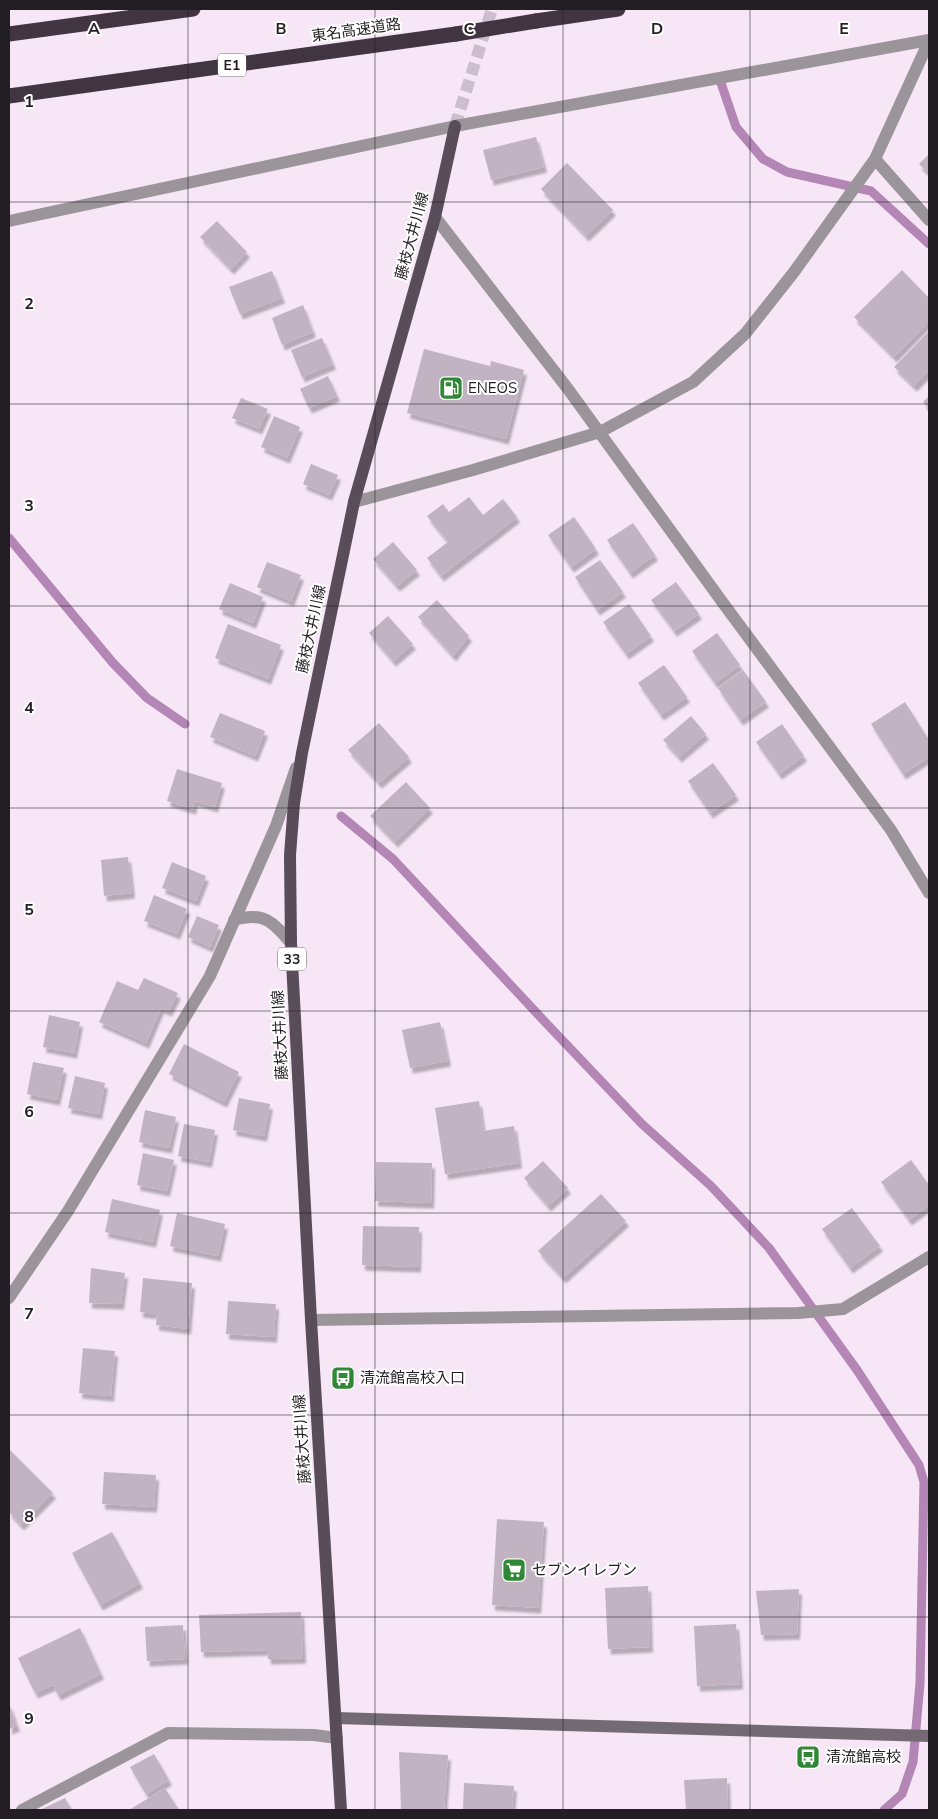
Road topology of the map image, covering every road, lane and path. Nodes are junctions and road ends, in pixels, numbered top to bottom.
1 (193, 9) edge
2 (618, 9) edge
3 (9, 34) edge
4 (929, 40) edge
5 (9, 96) edge
6 (455, 126) junction
7 (875, 159) junction
8 (435, 217) junction
9 (929, 220) edge
10 (9, 221) edge
11 (600, 432) junction
12 (354, 502) junction
13 (302, 753) junction
14 (929, 893) edge
15 (234, 920) junction
16 (291, 943) junction
17 (929, 1257) edge
18 (9, 1298) edge
19 (311, 1320) junction
20 (336, 1718) junction
21 (926, 1736) edge
22 (337, 1738) junction
23 (22, 1810) edge
24 (341, 1810) edge

1 - 3 highway
2 - 5 highway, 東名高速道路 / E1, bridge
4 - 6 street
4 - 7 street
6 - 8 main road, 藤枝大井川線 / 33
6 - 10 street
7 - 9 street
7 - 11 street
8 - 11 street
8 - 12 main road, 藤枝大井川線 / 33
11 - 12 street
11 - 14 street
12 - 13 main road, 藤枝大井川線 / 33
13 - 15 street
13 - 16 main road, 藤枝大井川線 / 33
15 - 16 street
15 - 18 street
16 - 19 main road, 藤枝大井川線 / 33
17 - 19 street
19 - 20 main road, 藤枝大井川線 / 33
20 - 21 street
20 - 22 main road, 藤枝大井川線 / 33
22 - 23 street
22 - 24 main road, 藤枝大井川線 / 33

